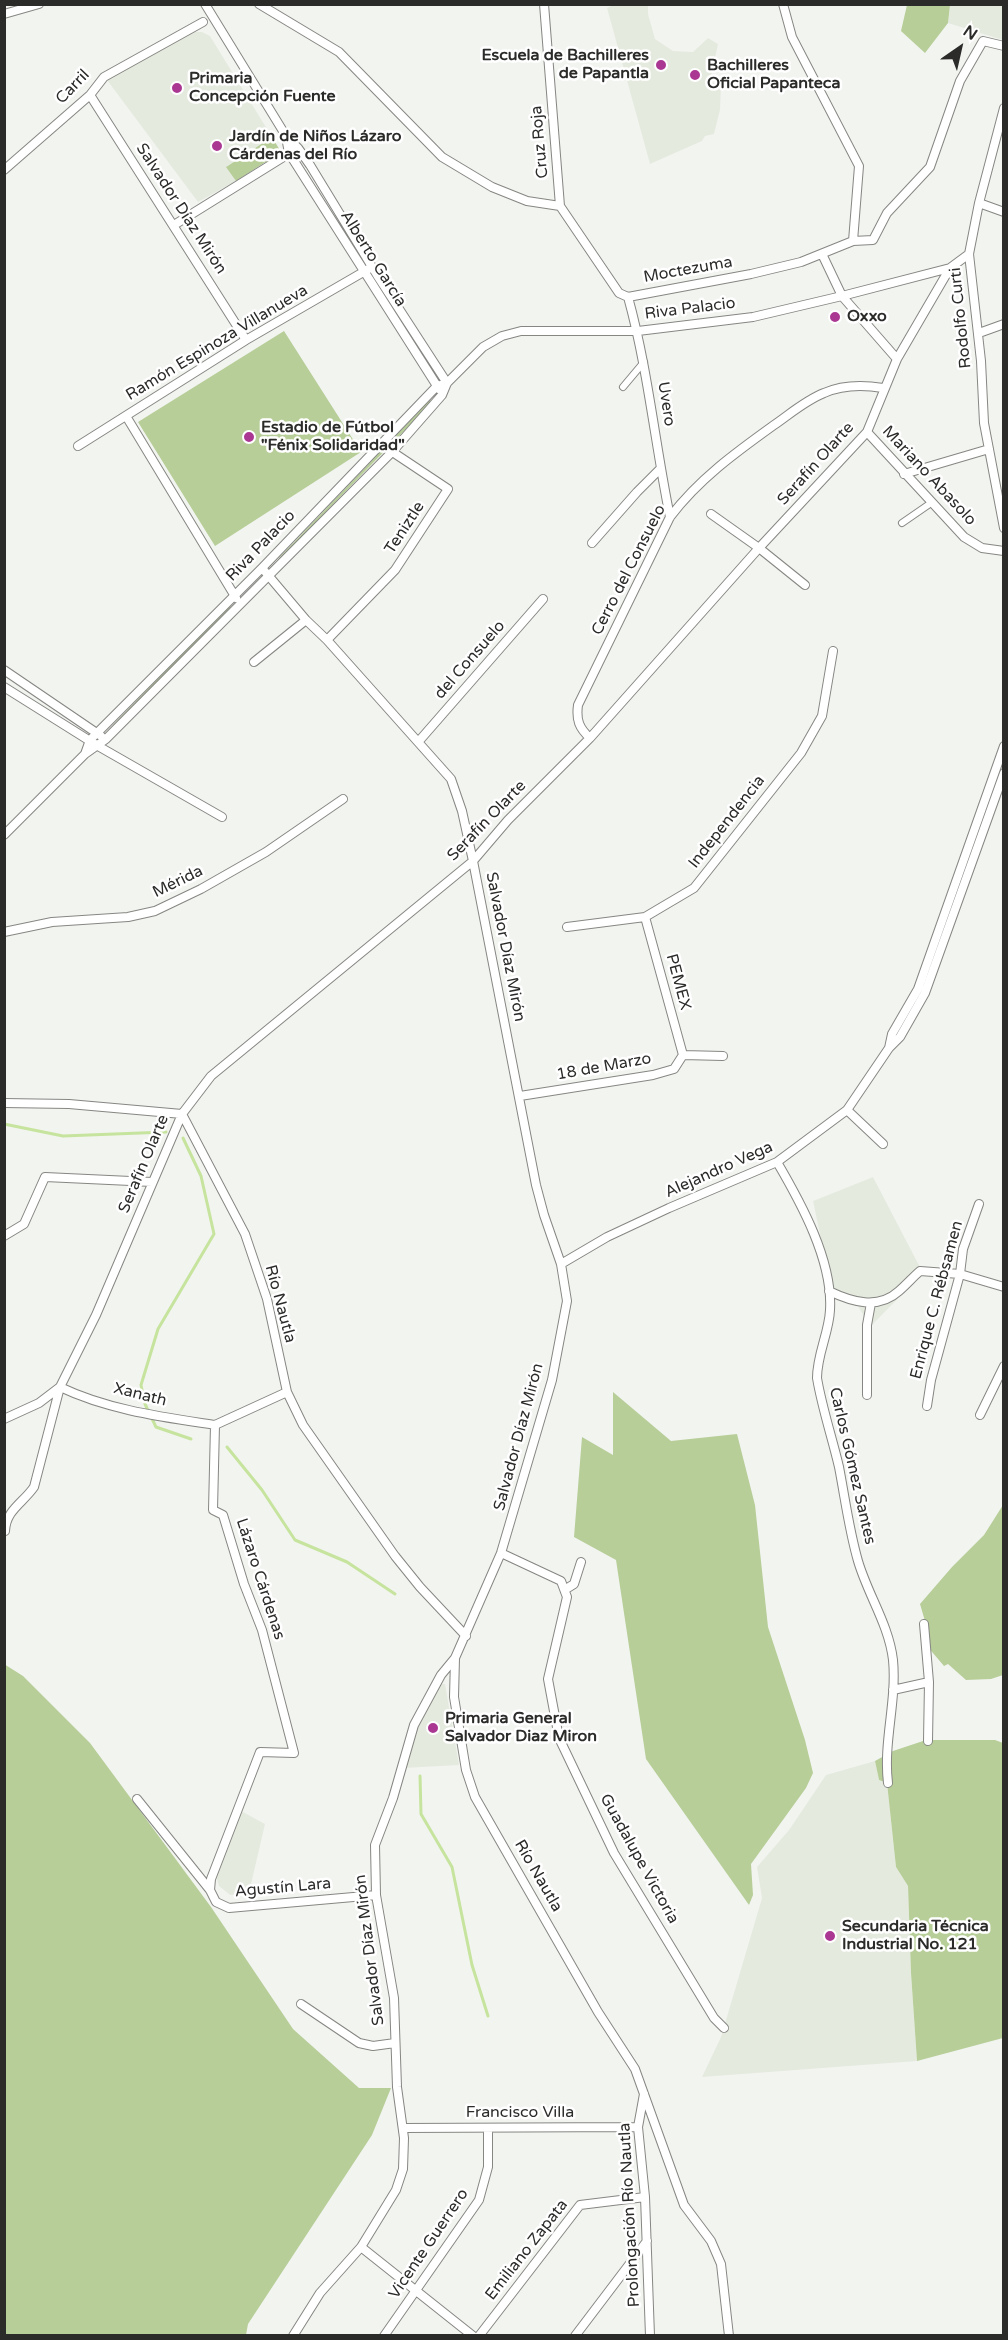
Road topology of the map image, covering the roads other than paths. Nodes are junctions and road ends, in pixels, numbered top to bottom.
1 (39, 4) edge
2 (206, 4) edge
3 (260, 4) edge
4 (544, 4) edge
5 (783, 4) edge
6 (4, 14) edge
7 (203, 22) dead end
8 (1004, 46) edge
9 (90, 95) junction
10 (1004, 108) edge
11 (286, 136) junction
12 (298, 148) junction
13 (289, 153) junction
14 (4, 170) edge
15 (979, 203) junction
16 (560, 206) junction
17 (1004, 212) edge
18 (174, 225) junction
19 (853, 241) junction
20 (822, 254) junction
21 (969, 254) junction
22 (372, 267) junction
23 (950, 268) junction
24 (364, 273) junction
25 (842, 296) junction
26 (628, 297) junction
27 (1004, 324) edge
28 (638, 331) junction
29 (978, 333) junction
30 (246, 340) junction
31 (897, 359) junction
32 (644, 361) junction
33 (447, 383) junction
34 (437, 386) junction
35 (623, 387) dead end
36 (884, 388) junction
37 (442, 395) junction
38 (126, 416) junction
39 (867, 432) junction
40 (381, 444) junction
41 (78, 446) dead end
42 (988, 449) junction
43 (392, 452) junction
44 (660, 469) junction
45 (904, 474) junction
46 (931, 503) junction
47 (711, 514) dead end
48 (670, 517) junction
49 (902, 523) dead end
50 (1004, 528) edge
51 (592, 543) dead end
52 (759, 548) junction
53 (1004, 550) edge
54 (262, 568) junction
55 (269, 576) junction
56 (805, 585) dead end
57 (234, 595) junction
58 (543, 599) dead end
59 (240, 606) junction
60 (306, 620) junction
61 (327, 640) junction
62 (833, 651) dead end
63 (254, 662) dead end
64 (4, 670) edge
65 (4, 687) edge
66 (93, 737) junction
67 (590, 738) junction
68 (106, 739) junction
69 (419, 741) junction
70 (99, 746) junction
71 (1004, 746) edge
72 (85, 754) junction
73 (1004, 773) edge
74 (343, 799) dead end
75 (222, 817) dead end
76 (975, 822) junction
77 (984, 826) junction
78 (4, 835) edge
79 (473, 861) junction
80 (950, 910) junction
81 (645, 917) junction
82 (567, 927) dead end
83 (4, 932) edge
84 (683, 1055) junction
85 (723, 1056) dead end
86 (520, 1096) junction
87 (4, 1103) edge
88 (847, 1110) junction
89 (182, 1114) junction
90 (883, 1144) dead end
91 (777, 1162) junction
92 (152, 1182) junction
93 (979, 1203) dead end
94 (4, 1236) edge
95 (561, 1264) junction
96 (960, 1274) junction
97 (1004, 1287) edge
98 (829, 1291) junction
99 (871, 1303) junction
100 (1004, 1366) edge
101 (60, 1387) junction
102 (287, 1392) junction
103 (867, 1395) dead end
104 (927, 1406) dead end
105 (980, 1415) dead end
106 (4, 1419) edge
107 (215, 1425) junction
108 (5, 1531) edge
109 (501, 1553) junction
110 (581, 1562) dead end
111 (566, 1589) junction
112 (924, 1624) dead end
113 (466, 1636) junction
114 (455, 1658) junction
115 (929, 1682) junction
116 (893, 1690) junction
117 (928, 1741) dead end
118 (888, 1783) dead end
119 (137, 1799) dead end
120 (210, 1890) junction
121 (376, 1895) junction
122 (301, 2004) dead end
123 (724, 2028) dead end
124 (395, 2043) junction
125 (645, 2094) junction
126 (639, 2127) junction
127 (402, 2128) junction
128 (488, 2128) junction
129 (645, 2197) junction
130 (647, 2241) junction
131 (361, 2247) junction
132 (416, 2290) junction
133 (293, 2336) edge
134 (384, 2336) edge
135 (473, 2336) edge
136 (479, 2336) edge
137 (574, 2336) edge
138 (650, 2336) edge
139 (729, 2336) edge

1 - 6 street
2 - 11 street, Alberto García
3 - 16 street
4 - 16 street, Cruz Roja
5 - 19 street
7 - 9 street, Carril
8 - 19 street, Moctezuma
9 - 14 street, Carril
9 - 18 street, Salvador Díaz Mirón
10 - 15 street, Rodolfo Curti
11 - 12 street, Alberto García
11 - 13 street, Alberto García
12 - 13 street
12 - 22 street, Alberto García
13 - 18 street
13 - 24 street, Alberto García
15 - 17 street
15 - 21 street, Rodolfo Curti
16 - 26 street, Moctezuma
18 - 30 street, Salvador Díaz Mirón
19 - 20 street, Moctezuma
20 - 25 street
20 - 26 street, Moctezuma
21 - 23 street, Serafín Olarte
21 - 29 street, Rodolfo Curti
22 - 24 street, Ramón Espinoza Villanueva
22 - 33 street, Alberto García
23 - 25 street, Riva Palacio
23 - 31 street, Serafín Olarte
24 - 30 street, Ramón Espinoza Villanueva
24 - 34 street, Alberto García
25 - 28 street, Riva Palacio
25 - 31 street
26 - 28 street, Uvero
27 - 29 street
28 - 32 street, Uvero
28 - 33 street, Riva Palacio
29 - 42 street, Rodolfo Curti
30 - 38 street, Ramón Espinoza Villanueva
31 - 36 street, Serafín Olarte
32 - 35 street
32 - 44 street, Uvero
33 - 34 street, Riva Palacio
33 - 37 street, Riva Palacio
34 - 37 street, Alberto García
34 - 40 street, Riva Palacio
36 - 39 street, Serafín Olarte
36 - 48 street, Cerro del Consuelo
37 - 43 street, Riva Palacio
38 - 41 street, Ramón Espinoza Villanueva
38 - 57 street
39 - 45 street, Mariano Abasolo
39 - 52 street, Serafín Olarte
40 - 43 street, Teniztle
40 - 54 street, Riva Palacio
42 - 45 street
42 - 50 street, Rodolfo Curti
43 - 55 street, Riva Palacio
43 - 61 street, Teniztle
44 - 48 street, Uvero
44 - 51 street
45 - 46 street, Mariano Abasolo
46 - 49 street
46 - 53 street, Mariano Abasolo
47 - 52 street
48 - 67 street, Cerro del Consuelo
52 - 56 street
52 - 67 street, Serafín Olarte
54 - 55 street, Salvador Díaz Mirón
54 - 57 street, Riva Palacio
55 - 59 street, Riva Palacio
55 - 60 street, Salvador Díaz Mirón
57 - 59 street
57 - 66 street, Riva Palacio
58 - 69 street, del Consuelo
59 - 68 street, Riva Palacio
60 - 61 street, Salvador Díaz Mirón
60 - 63 street
61 - 69 street, Salvador Díaz Mirón
62 - 81 street, Independencia
64 - 66 street
65 - 66 street
66 - 68 street
66 - 70 street
66 - 72 street, Riva Palacio
67 - 79 street, Serafín Olarte
68 - 70 street, Riva Palacio
69 - 79 street, Salvador Díaz Mirón
70 - 72 street, Riva Palacio
70 - 75 street
71 - 76 street, Alejandro Vega
72 - 78 street, Riva Palacio
73 - 77 street, Alejandro Vega
74 - 83 street, Mérida
76 - 77 street
76 - 80 street, Alejandro Vega
77 - 80 street, Alejandro Vega
79 - 86 street, Salvador Díaz Mirón
79 - 89 street, Serafín Olarte
80 - 88 street, Alejandro Vega
81 - 82 street, Independencia
81 - 84 street, PEMEX
84 - 85 street
84 - 86 street, 18 de Marzo
86 - 95 street, Salvador Díaz Mirón
87 - 89 street
88 - 90 street
88 - 91 street, Alejandro Vega
89 - 92 street, Serafín Olarte
89 - 102 street, Río Nautla
91 - 95 street, Alejandro Vega
91 - 98 street, Carlos Gómez Santes
92 - 94 street
92 - 101 street, Serafín Olarte
93 - 96 street, Enrique C. Rébsamen
95 - 109 street, Salvador Díaz Mirón
96 - 97 street
96 - 99 street
96 - 104 street, Enrique C. Rébsamen
98 - 99 street
98 - 116 street, Carlos Gómez Santes
99 - 103 street
100 - 105 street
101 - 106 street, Serafín Olarte
101 - 107 street, Xanath
101 - 108 street
102 - 107 street
102 - 113 street, Río Nautla
107 - 120 street, Lázaro Cárdenas
109 - 111 street
109 - 113 street, Salvador Díaz Mirón
110 - 111 street
111 - 123 street, Guadalupe Victoria
112 - 115 street
113 - 114 street, Salvador Díaz Mirón
114 - 121 street, Salvador Díaz Mirón
114 - 125 street, Río Nautla
115 - 116 street
115 - 117 street
116 - 118 street, Carlos Gómez Santes
119 - 120 street, Agustín Lara
120 - 121 street, Agustín Lara
121 - 124 street, Salvador Díaz Mirón
122 - 124 street
124 - 127 street, Salvador Díaz Mirón
125 - 126 street, Prolongación Río Nautla
125 - 139 street, Río Nautla
126 - 128 street, Francisco Villa
126 - 129 street, Prolongación Río Nautla
127 - 128 street, Francisco Villa
127 - 131 street, Salvador Díaz Mirón
128 - 132 street, Vicente Guerrero
129 - 130 street, Prolongación Río Nautla
129 - 136 street, Emiliano Zapata
130 - 137 street
130 - 138 street, Prolongación Río Nautla
131 - 132 street
131 - 133 street, Salvador Díaz Mirón
132 - 134 street, Vicente Guerrero
132 - 135 street

